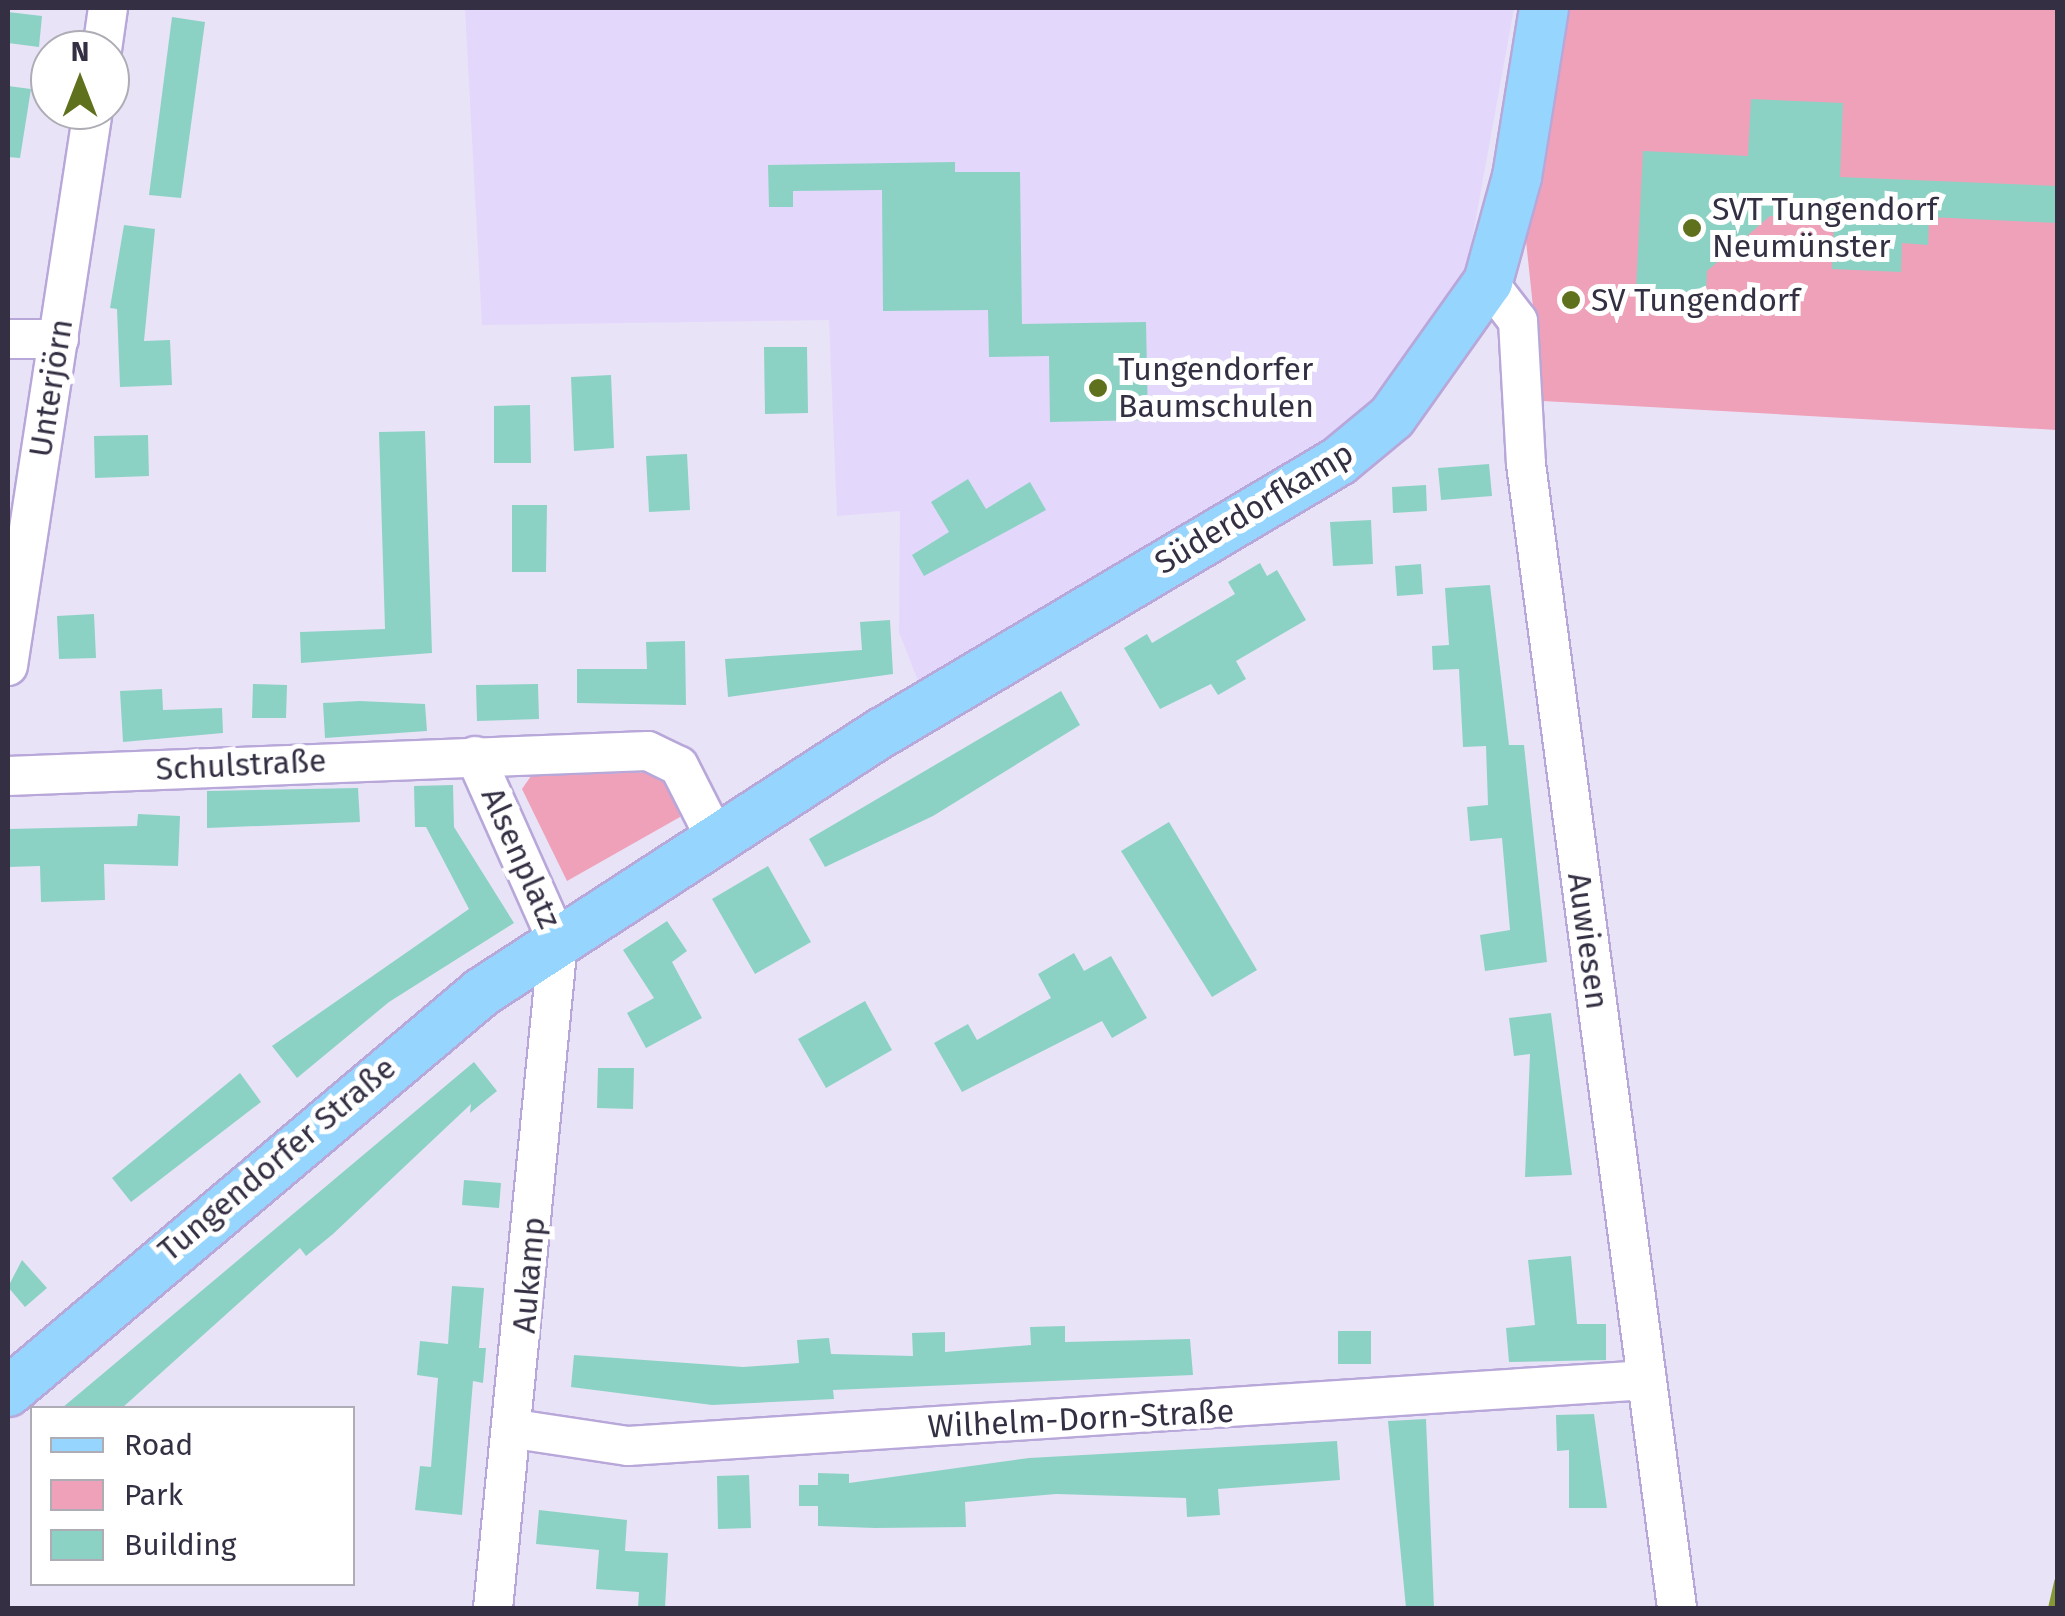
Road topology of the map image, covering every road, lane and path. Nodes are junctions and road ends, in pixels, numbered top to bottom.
1 (1544, 8) edge
2 (90, 130) edge
3 (1488, 282) junction
4 (8, 339) edge
5 (59, 339) junction
6 (8, 666) edge
7 (883, 732) joint
8 (475, 756) junction
9 (8, 776) edge
10 (715, 837) junction
11 (558, 942) junction
12 (1647, 1380) junction
13 (8, 1392) edge
14 (515, 1429) junction
15 (493, 1608) edge
16 (1677, 1608) edge

1 - 3 main road, Süderdorfkamp
2 - 5 street, Unterjörn
3 - 7 main road, Süderdorfkamp
3 - 12 street, Auwiesen
4 - 5 street
5 - 6 street, Unterjörn
7 - 10 main road, Alsenplatz
8 - 9 street, Schulstraße
8 - 10 street, Alsenplatz
8 - 11 street, Alsenplatz
10 - 11 main road, Alsenplatz
11 - 13 main road, Tungendorfer Straße
11 - 14 street, Aukamp
12 - 14 street, Wilhelm-Dorn-Straße
12 - 16 street, Auwiesen
14 - 15 street, Aukamp

